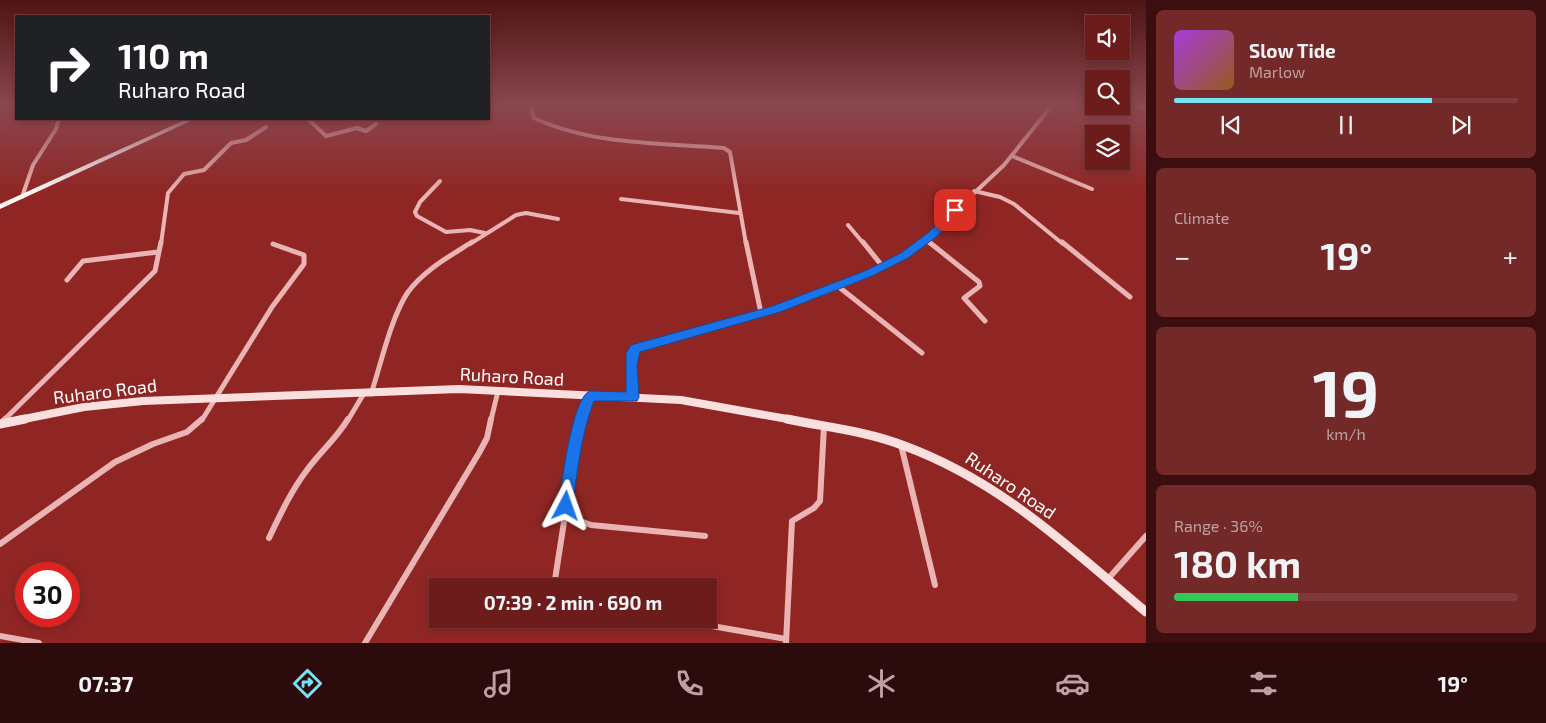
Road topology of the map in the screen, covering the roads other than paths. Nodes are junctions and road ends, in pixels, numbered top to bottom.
1 (52, 134) edge
2 (159, 134) edge
3 (255, 134) edge
4 (589, 134) edge
5 (1029, 134) edge
6 (1012, 156) junction
7 (440, 181) dead end
8 (1092, 189) dead end
9 (974, 191) junction
10 (22, 197) junction
11 (621, 199) dead end
12 (0, 207) edge
13 (740, 212) junction
14 (558, 219) dead end
15 (848, 225) dead end
16 (485, 233) junction
17 (924, 240) junction
18 (273, 244) dead end
19 (158, 252) junction
20 (883, 267) junction
21 (67, 280) dead end
22 (839, 286) junction
23 (1130, 297) dead end
24 (761, 313) junction
25 (986, 321) dead end
26 (922, 353) dead end
27 (498, 391) junction
28 (367, 394) junction
29 (590, 396) junction
30 (633, 397) junction
31 (217, 398) junction
32 (0, 424) edge
33 (824, 426) junction
34 (901, 444) junction
35 (566, 506) junction
36 (705, 536) dead end
37 (1146, 536) edge
38 (269, 538) dead end
39 (0, 544) edge
40 (555, 578) edge
41 (1108, 579) junction
42 (935, 585) dead end
43 (1146, 612) edge
44 (717, 628) edge
45 (0, 636) edge
46 (786, 641) edge
47 (39, 643) edge
48 (365, 643) edge

1 - 10 street
2 - 10 main road
3 - 19 street
4 - 13 street
5 - 6 street
6 - 8 street
6 - 9 street
7 - 16 street
9 - 17 street
9 - 23 street
10 - 12 main road
11 - 13 street
13 - 24 street
14 - 16 street
15 - 20 street
16 - 28 street
17 - 20 street
17 - 25 street
18 - 31 street
19 - 21 street
19 - 32 street
20 - 22 street
22 - 24 street
22 - 26 street
24 - 30 street
27 - 28 street, Ruharo Road
27 - 29 street, Ruharo Road
27 - 48 street
28 - 31 street, Ruharo Road
28 - 38 street
29 - 30 street, Ruharo Road
29 - 35 street
30 - 33 street, Ruharo Road
31 - 32 street, Ruharo Road
31 - 39 street
33 - 34 street, Ruharo Road
33 - 46 street
34 - 41 street, Ruharo Road
34 - 42 street
35 - 36 street
35 - 40 street
37 - 41 street
41 - 43 street, Ruharo Road
44 - 46 street
45 - 47 street

